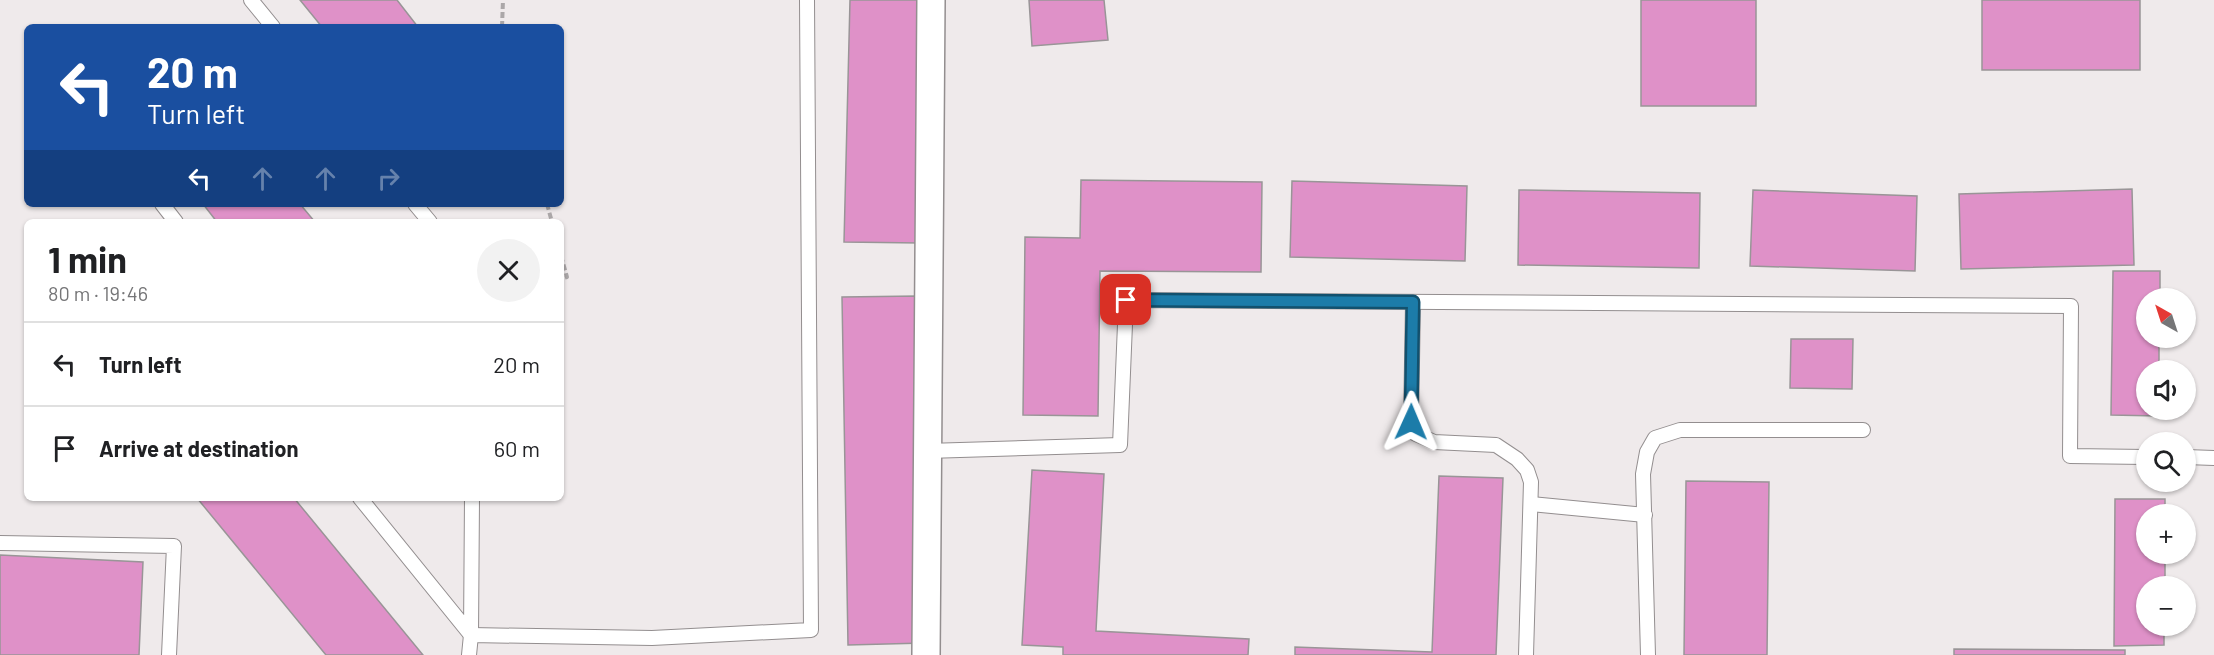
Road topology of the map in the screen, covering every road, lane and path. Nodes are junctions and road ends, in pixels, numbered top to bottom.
1 (251, 0) edge
2 (502, 0) edge
3 (807, 0) edge
4 (931, 0) edge
5 (271, 24) edge
6 (502, 24) edge
7 (164, 207) edge
8 (418, 207) edge
9 (174, 219) edge
10 (428, 219) edge
11 (1413, 302) junction
12 (1863, 430) dead end
13 (927, 451) junction
14 (2136, 457) edge
15 (2196, 457) edge
16 (2214, 458) edge
17 (362, 501) edge
18 (472, 501) edge
19 (1531, 504) junction
20 (1645, 515) junction
21 (0, 543) edge
22 (471, 635) junction
23 (169, 655) edge
24 (469, 655) edge
25 (926, 655) edge
26 (1526, 655) edge
27 (1648, 655) edge

1 - 5 lane
2 - 6 path
3 - 22 lane
4 - 13 street
7 - 9 lane
8 - 10 lane
11 - 13 lane
11 - 14 lane
11 - 19 lane
12 - 20 lane
13 - 25 street
15 - 16 lane
17 - 22 lane
18 - 22 lane
19 - 20 lane
19 - 26 lane
20 - 27 lane
21 - 23 lane
22 - 24 lane

